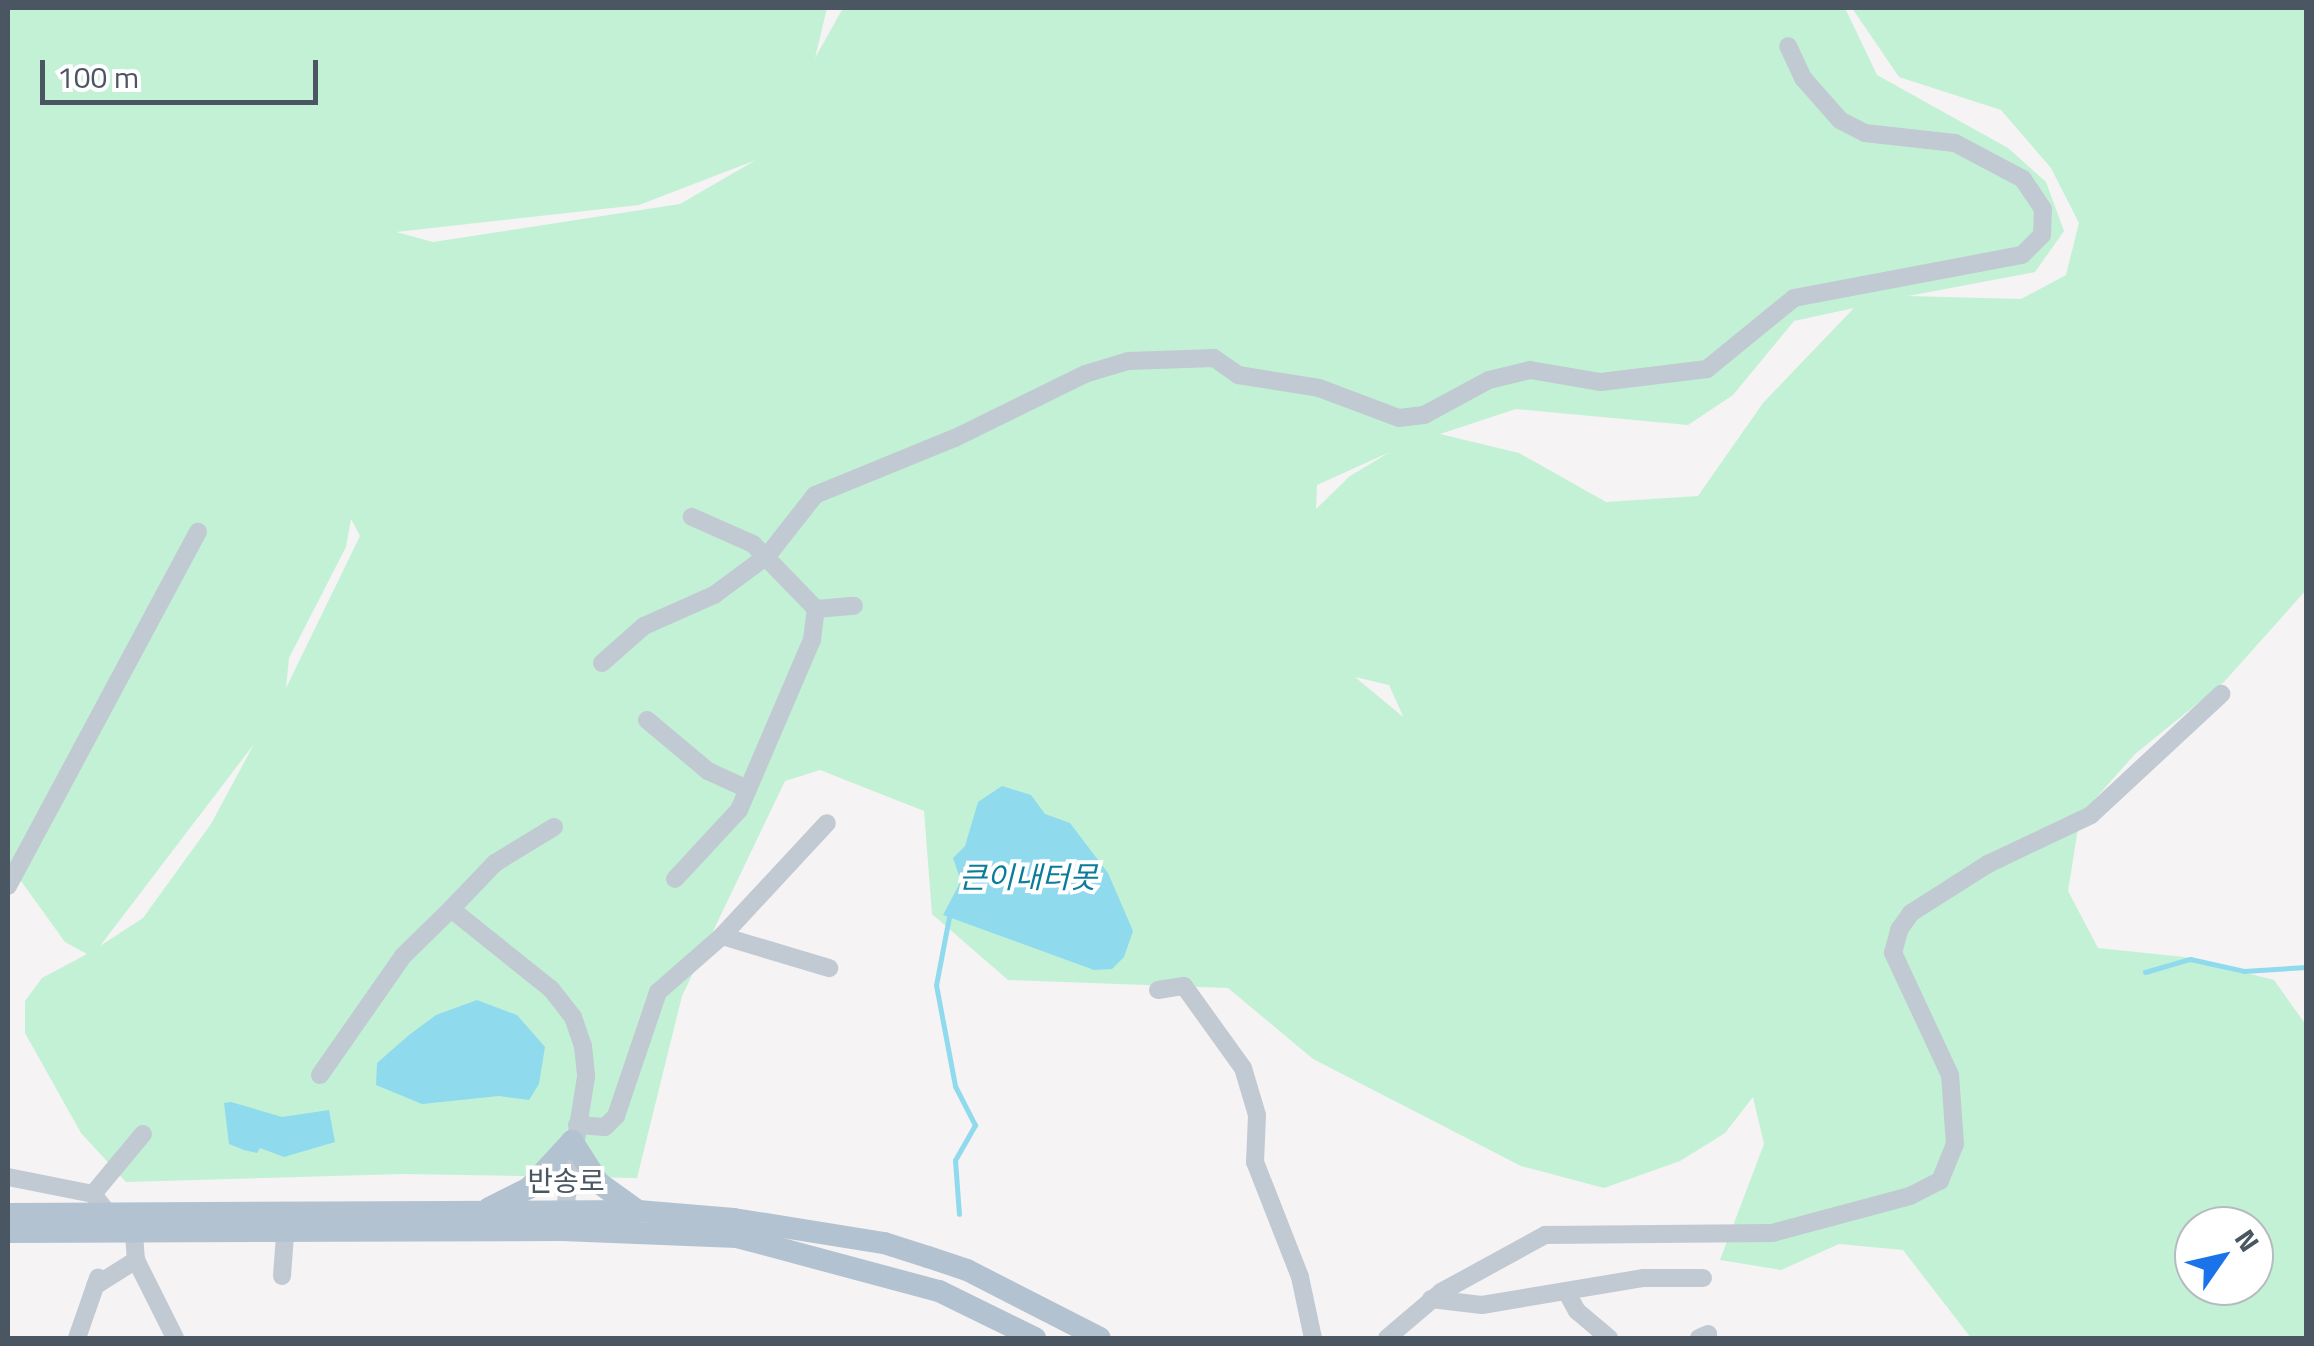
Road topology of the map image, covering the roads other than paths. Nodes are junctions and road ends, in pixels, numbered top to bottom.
1 (1788, 46) dead end
2 (692, 517) dead end
3 (198, 532) dead end
4 (768, 556) junction
5 (854, 606) dead end
6 (816, 609) junction
7 (602, 663) dead end
8 (2221, 694) dead end
9 (648, 720) dead end
10 (746, 788) junction
11 (826, 823) dead end
12 (554, 826) dead end
13 (676, 879) dead end
14 (8, 886) edge
15 (452, 909) junction
16 (722, 936) junction
17 (829, 968) dead end
18 (1158, 990) dead end
19 (320, 1076) dead end
20 (574, 1133) junction
21 (143, 1134) dead end
22 (8, 1177) edge
23 (100, 1203) junction
24 (481, 1212) junction
25 (638, 1212) junction
26 (8, 1214) edge
27 (563, 1221) junction
28 (8, 1232) edge
29 (134, 1233) junction
30 (284, 1235) junction
31 (136, 1260) junction
32 (282, 1276) dead end
33 (1703, 1278) dead end
34 (1567, 1293) junction
35 (1431, 1299) junction
36 (77, 1338) edge
37 (174, 1338) edge
38 (1036, 1338) edge
39 (1100, 1338) edge
40 (1312, 1338) edge
41 (1388, 1338) edge
42 (1609, 1338) edge

1 - 4 street
2 - 4 street
3 - 14 street
4 - 6 street
4 - 7 street
5 - 6 street
6 - 10 street
8 - 35 street
9 - 10 street
10 - 13 street
11 - 16 street
12 - 15 street
15 - 19 street
15 - 20 street
16 - 17 street
16 - 20 street
18 - 40 street
20 - 24 main road
20 - 25 main road
20 - 27 street
21 - 23 street
22 - 23 street
23 - 24 main road, 반송로
23 - 26 main road, 반송로
24 - 27 main road, 반송로
25 - 27 main road, 반송로
25 - 39 main road, 반송로
27 - 30 main road, 반송로
27 - 38 main road, 반송로
28 - 29 main road, 반송로
29 - 30 main road, 반송로
29 - 31 street
30 - 32 street
31 - 36 street
31 - 37 street
33 - 34 street
34 - 35 street
34 - 42 street
35 - 41 street

